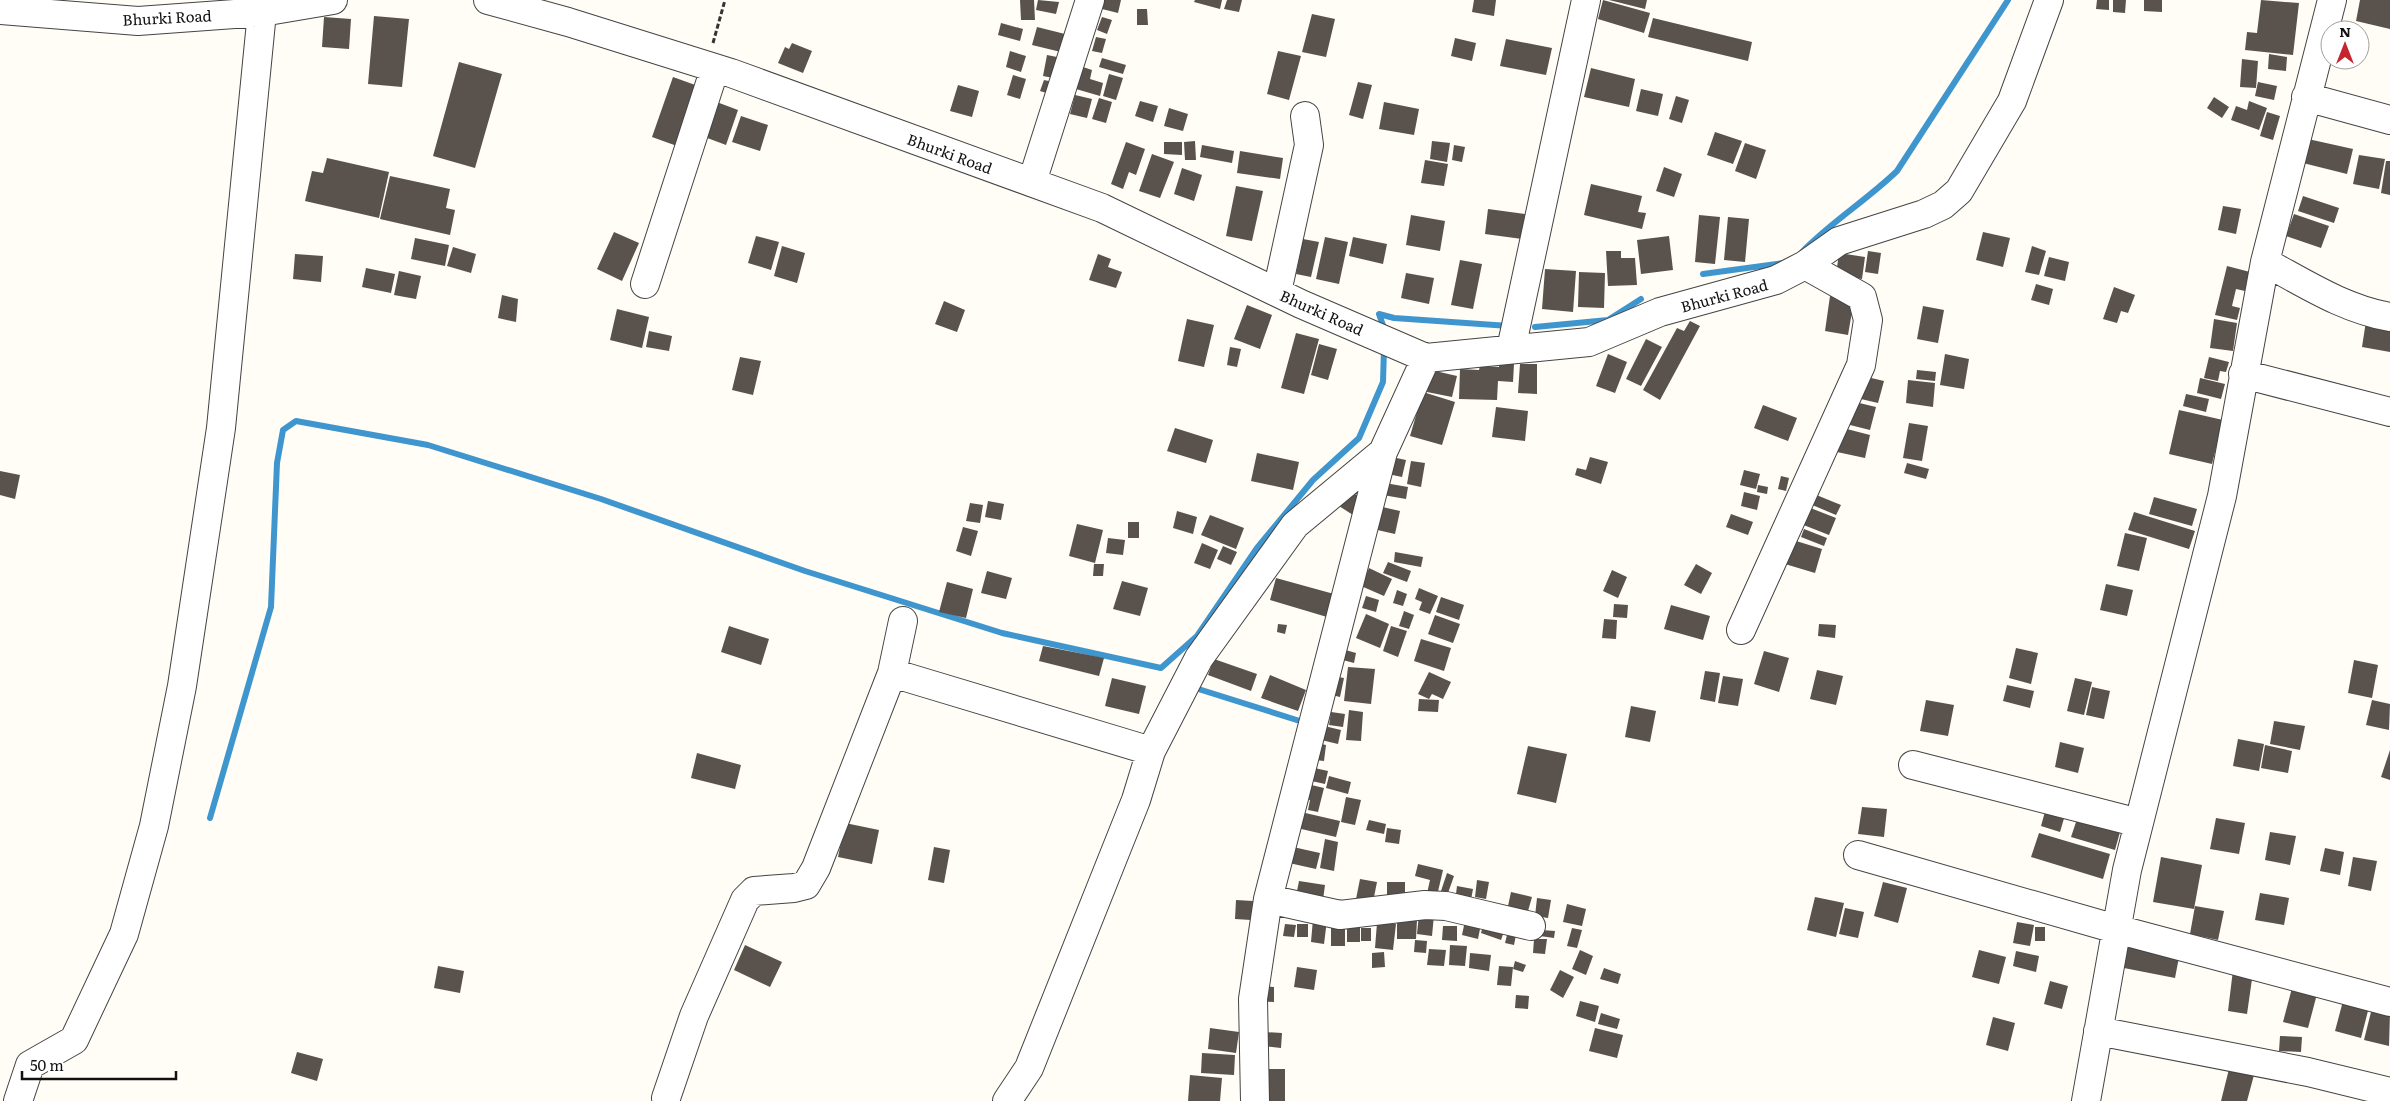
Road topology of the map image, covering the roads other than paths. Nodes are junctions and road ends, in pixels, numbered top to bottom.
1 (333, 0) edge
2 (488, 0) edge
3 (1090, 0) edge
4 (1586, 0) edge
5 (2049, 0) edge
6 (2332, 0) edge
7 (0, 10) edge
8 (262, 12) junction
9 (711, 67) junction
10 (2306, 97) junction
11 (1306, 116) dead end
12 (2390, 120) edge
13 (1032, 182) junction
14 (2265, 262) junction
15 (1805, 265) junction
16 (645, 284) dead end
17 (1277, 292) junction
18 (2390, 316) edge
19 (1511, 349) junction
20 (1416, 354) junction
21 (2244, 374) junction
22 (2390, 412) edge
23 (1383, 452) junction
24 (903, 621) dead end
25 (1741, 630) dead end
26 (892, 673) junction
27 (1151, 750) junction
28 (1913, 765) dead end
29 (2139, 823) junction
30 (1858, 856) dead end
31 (1268, 899) junction
32 (1531, 926) dead end
33 (2116, 929) junction
34 (2390, 1002) edge
35 (2098, 1031) junction
36 (2390, 1092) edge
37 (666, 1098) dead end
38 (18, 1101) edge
39 (1007, 1101) edge
40 (1255, 1101) edge
41 (2086, 1101) edge

1 - 8 street, Bhurki Road
2 - 9 street, Bhurki Road
3 - 13 street
4 - 19 street
5 - 15 street, Bhurki Road
6 - 10 street
7 - 8 street, Bhurki Road
8 - 38 street
9 - 13 street, Bhurki Road
9 - 16 street
10 - 12 street
10 - 14 street
11 - 17 street
13 - 17 street, Bhurki Road
14 - 18 street
14 - 21 street
15 - 19 street, Bhurki Road
15 - 25 street
17 - 20 street, Bhurki Road
19 - 20 street, Bhurki Road
20 - 23 street
21 - 22 street
21 - 29 street
23 - 27 street
23 - 31 street
24 - 26 street
26 - 27 street
26 - 37 street
27 - 39 street
28 - 29 street
29 - 33 street
30 - 33 street
31 - 32 street
31 - 40 street
33 - 34 street
33 - 35 street
35 - 36 street
35 - 41 street

